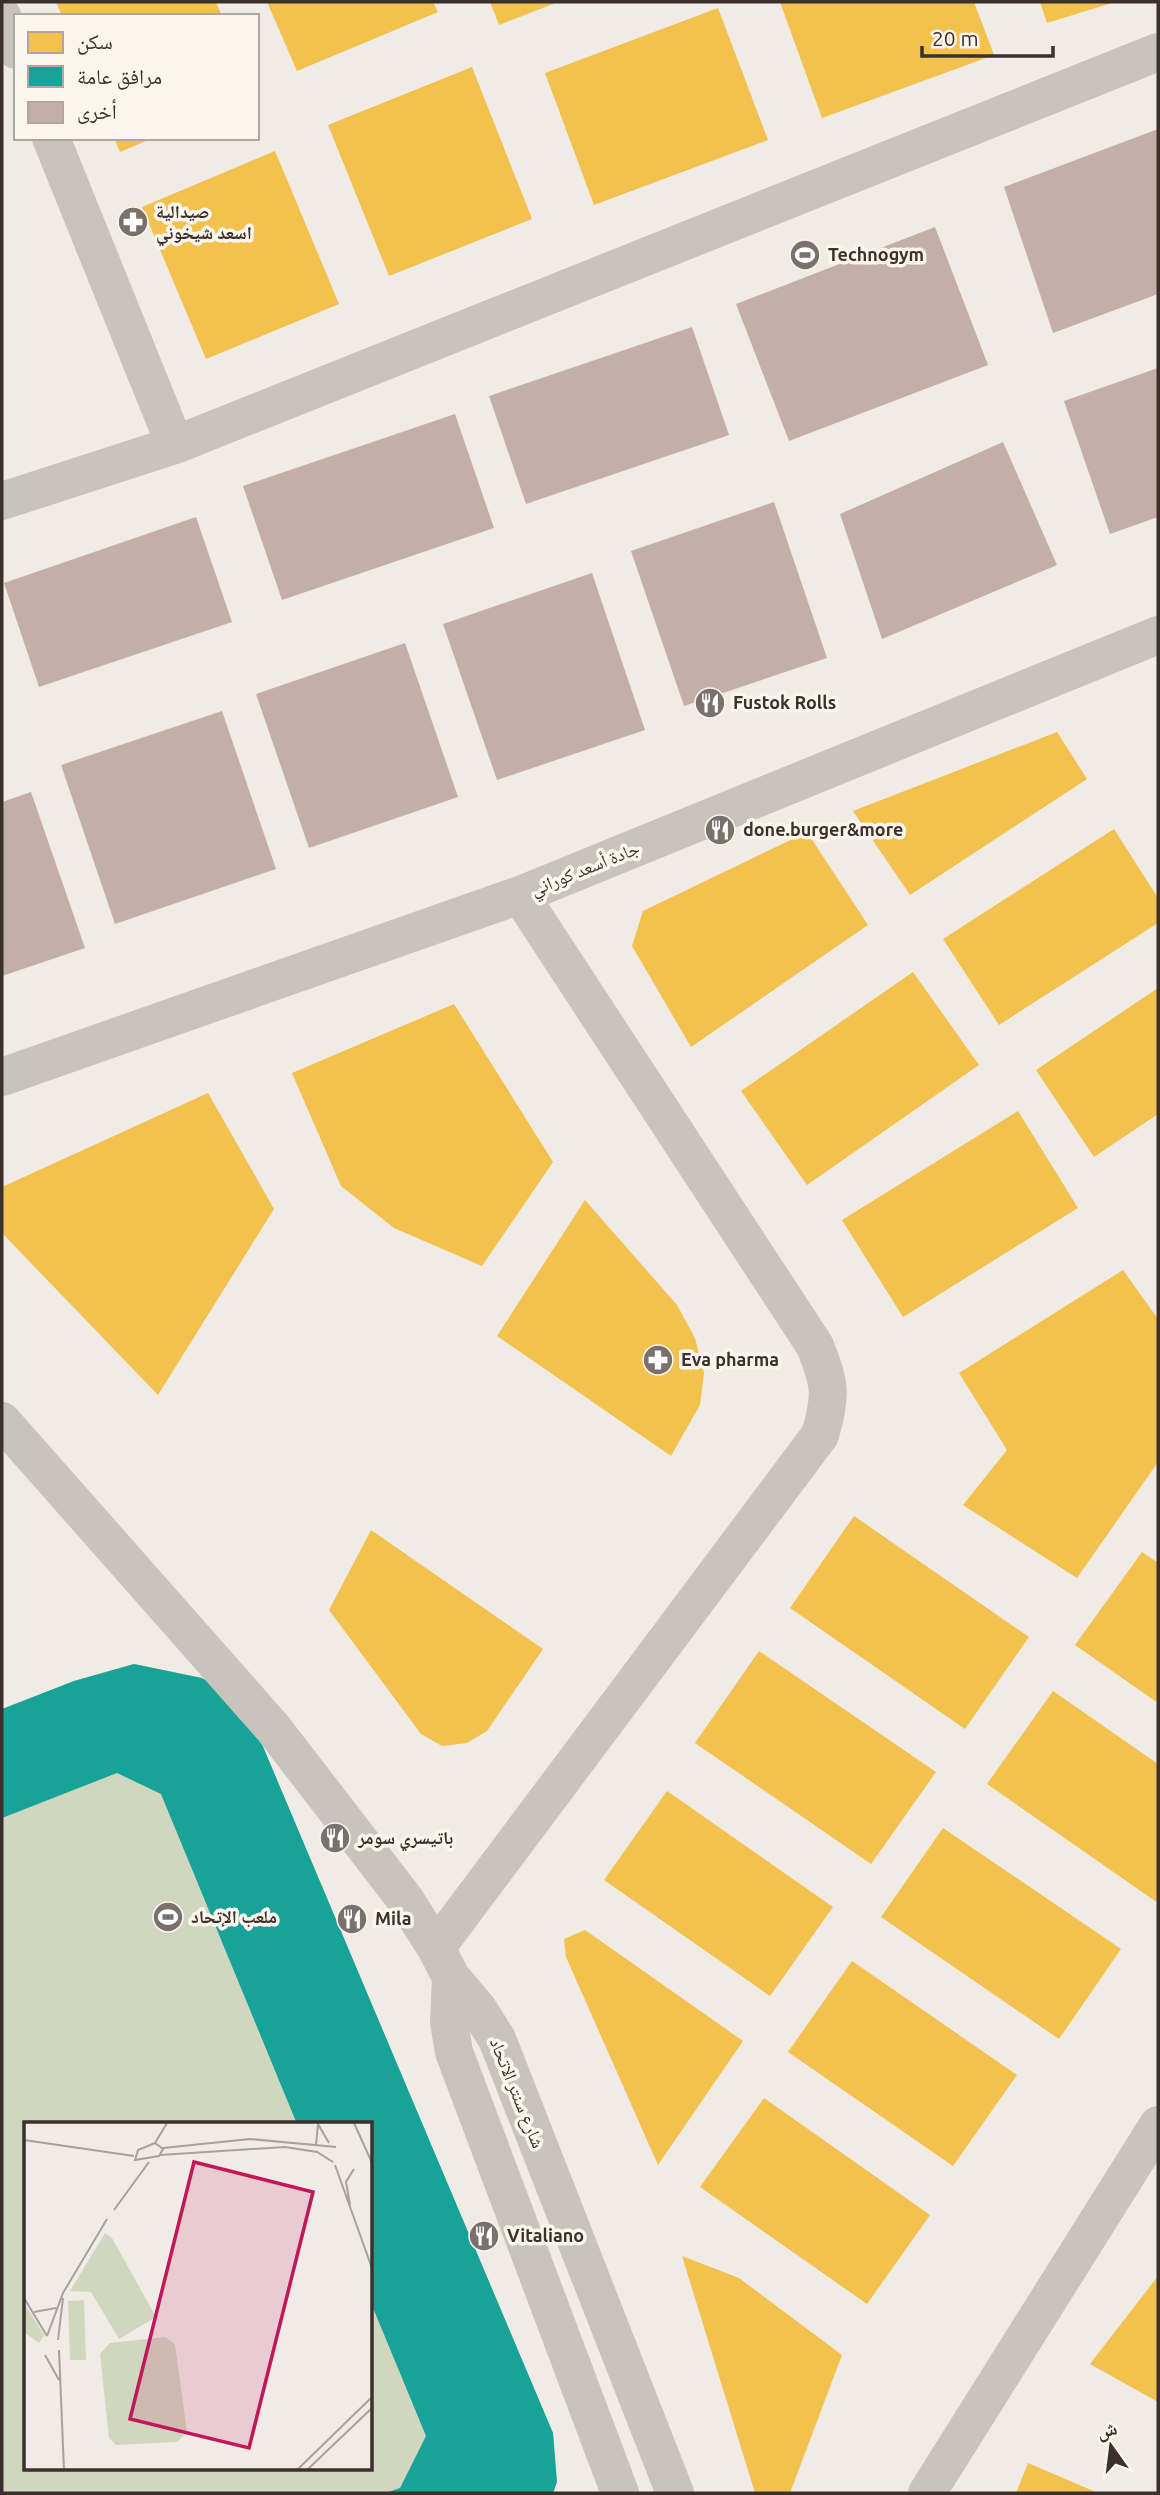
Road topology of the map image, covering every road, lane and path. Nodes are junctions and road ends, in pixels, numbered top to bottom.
1 (2, 16) edge
2 (14, 45) edge
3 (1158, 52) edge
4 (52, 140) edge
5 (175, 445) junction
6 (2, 501) edge
7 (1153, 648) edge
8 (520, 895) junction
9 (2, 1077) edge
10 (2, 1421) edge
11 (443, 1963) junction
12 (1158, 2125) edge
13 (620, 2493) edge
14 (675, 2493) edge
15 (928, 2493) edge

1 - 2 street
3 - 5 street
4 - 5 street
5 - 6 street
7 - 8 street, جادة أسعد كوراني
8 - 9 street, جادة أسعد كوراني
8 - 11 street
10 - 11 street, شارع سنتر الاتحاد
11 - 13 street
11 - 14 street, شارع سنتر الاتحاد
12 - 15 street

